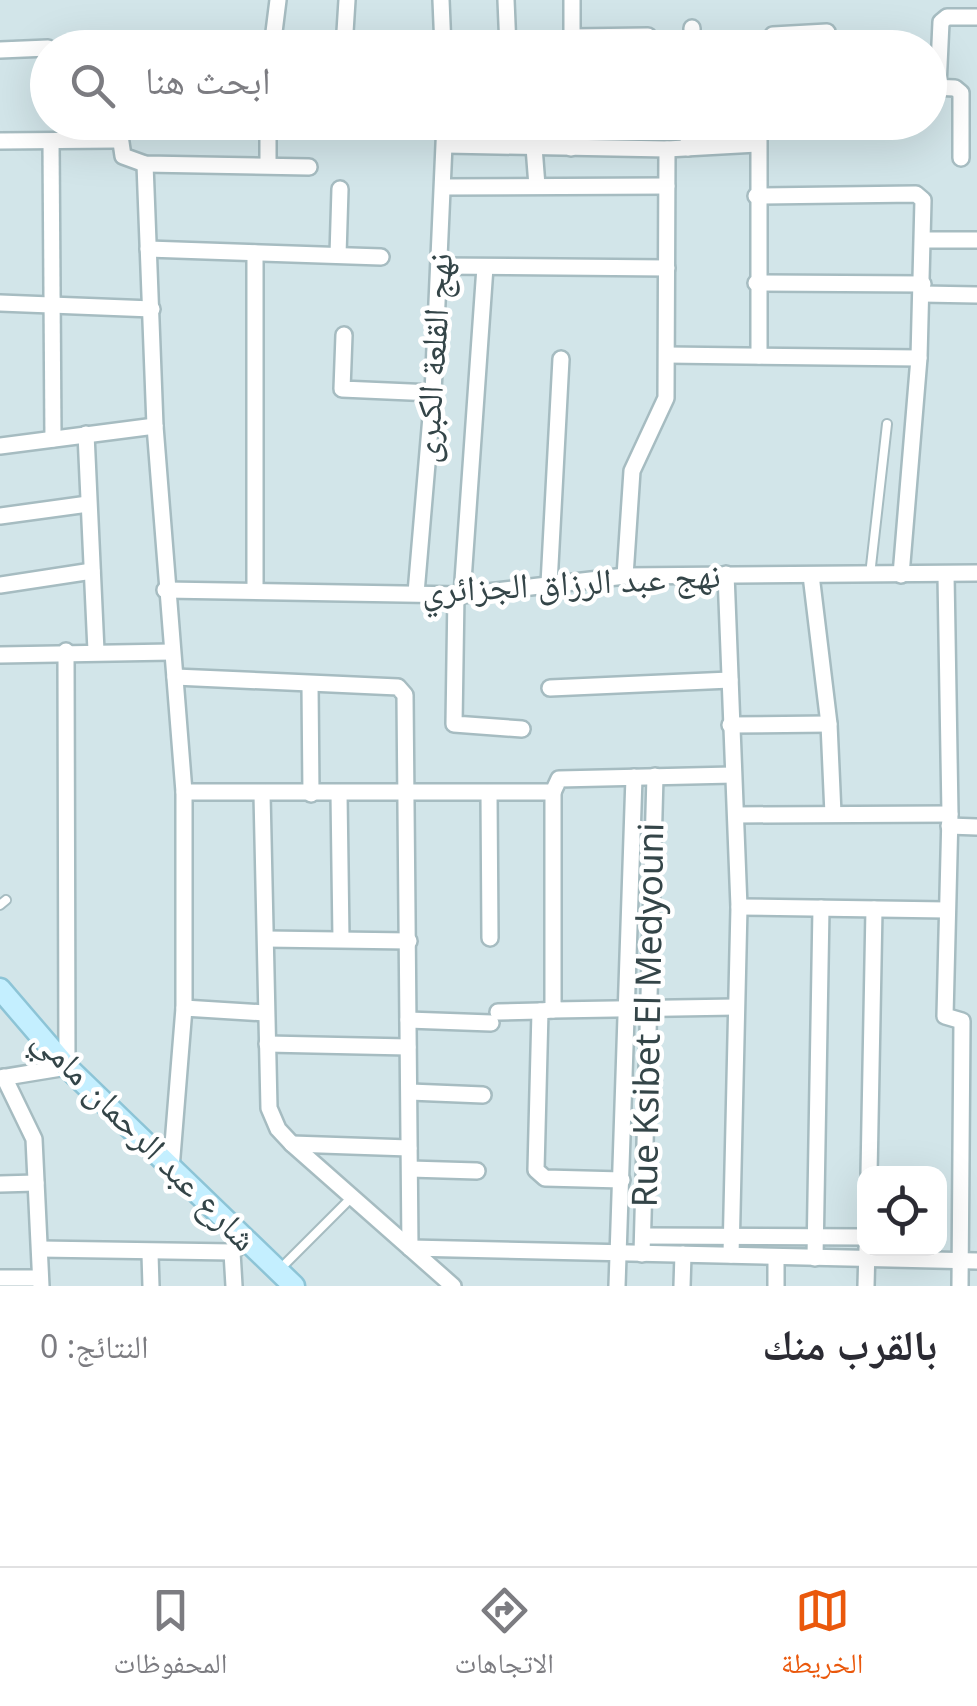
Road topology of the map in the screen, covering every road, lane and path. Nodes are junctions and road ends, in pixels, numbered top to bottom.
1 (278, 0) edge
2 (347, 0) edge
3 (441, 0) edge
4 (506, 0) edge
5 (572, 0) edge
6 (942, 0) edge
7 (977, 17) edge
8 (944, 19) junction
9 (274, 30) edge
10 (345, 30) edge
11 (442, 30) edge
12 (507, 30) edge
13 (572, 30) edge
14 (940, 30) edge
15 (30, 49) edge
16 (0, 50) edge
17 (947, 88) edge
18 (118, 140) joint
19 (268, 140) edge
20 (446, 140) edge
21 (571, 140) edge
22 (688, 140) edge
23 (756, 140) edge
24 (0, 141) edge
25 (51, 142) junction
26 (756, 144) junction
27 (446, 145) junction
28 (534, 147) junction
29 (571, 148) junction
30 (688, 148) junction
31 (667, 149) junction
32 (961, 158) dead end
33 (145, 164) junction
34 (268, 165) junction
35 (309, 167) dead end
36 (444, 186) junction
37 (537, 186) junction
38 (667, 186) junction
39 (340, 189) dead end
40 (756, 196) junction
41 (924, 240) junction
42 (977, 240) edge
43 (148, 249) junction
44 (255, 253) junction
45 (338, 254) junction
46 (381, 257) dead end
47 (440, 266) junction
48 (485, 267) junction
49 (667, 268) junction
50 (756, 283) junction
51 (922, 289) junction
52 (977, 295) edge
53 (0, 303) edge
54 (50, 306) junction
55 (152, 310) junction
56 (344, 335) dead end
57 (667, 354) junction
58 (759, 356) junction
59 (919, 358) junction
60 (562, 359) dead end
61 (433, 392) junction
62 (886, 424) dead end
63 (155, 426) junction
64 (86, 434) junction
65 (52, 438) junction
66 (0, 446) edge
67 (88, 504) junction
68 (0, 516) edge
69 (92, 571) junction
70 (977, 573) edge
71 (726, 574) junction
72 (946, 574) junction
73 (812, 575) junction
74 (870, 575) junction
75 (901, 575) junction
76 (626, 576) junction
77 (550, 584) junction
78 (0, 585) edge
79 (165, 590) junction
80 (255, 590) junction
81 (416, 593) junction
82 (459, 595) junction
83 (66, 651) junction
84 (96, 651) junction
85 (172, 652) junction
86 (0, 655) edge
87 (175, 677) junction
88 (730, 680) junction
89 (310, 684) junction
90 (550, 688) dead end
91 (829, 724) junction
92 (730, 725) junction
93 (522, 729) dead end
94 (733, 774) junction
95 (654, 776) junction
96 (634, 777) junction
97 (184, 792) junction
98 (553, 792) junction
99 (262, 794) junction
100 (311, 794) junction
101 (339, 794) junction
102 (488, 794) junction
103 (408, 795) junction
104 (834, 814) junction
105 (736, 815) junction
106 (950, 820) junction
107 (977, 827) edge
108 (739, 907) junction
109 (821, 908) junction
110 (874, 909) junction
111 (946, 910) junction
112 (490, 938) dead end
113 (266, 939) junction
114 (341, 939) junction
115 (409, 941) junction
116 (0, 990) edge
117 (736, 1007) junction
118 (184, 1008) junction
119 (628, 1008) junction
120 (649, 1008) junction
121 (546, 1011) junction
122 (265, 1012) junction
123 (408, 1020) junction
124 (970, 1020) edge
125 (267, 1044) junction
126 (408, 1047) junction
127 (68, 1068) junction
128 (2, 1078) edge
129 (410, 1092) junction
130 (482, 1095) dead end
131 (292, 1144) junction
132 (408, 1148) junction
133 (970, 1156) edge
134 (869, 1166) edge
135 (171, 1169) junction
136 (410, 1169) junction
137 (478, 1171) dead end
138 (622, 1180) junction
139 (36, 1183) junction
140 (0, 1184) edge
141 (352, 1197) junction
142 (732, 1235) junction
143 (643, 1236) junction
144 (816, 1236) junction
145 (857, 1237) edge
146 (239, 1246) junction
147 (410, 1248) junction
148 (40, 1249) junction
149 (150, 1254) junction
150 (618, 1254) junction
151 (642, 1254) junction
152 (683, 1254) junction
153 (732, 1255) junction
154 (857, 1255) edge
155 (867, 1256) edge
156 (894, 1256) edge
157 (776, 1257) junction
158 (816, 1258) junction
159 (960, 1261) junction
160 (977, 1261) edge
161 (0, 1278) edge
162 (286, 1278) edge
163 (41, 1282) edge
164 (150, 1286) edge
165 (234, 1286) edge
166 (453, 1286) edge
167 (617, 1286) edge
168 (682, 1286) edge
169 (776, 1286) edge
170 (866, 1286) edge
171 (960, 1286) edge

1 - 9 street
2 - 10 street
3 - 11 street
4 - 12 street
5 - 13 street
6 - 8 street
7 - 8 street
8 - 14 street
15 - 16 street
17 - 32 street
18 - 25 street
18 - 33 street
19 - 34 street
20 - 27 street, نهج القلعة الكبرى
21 - 29 street
22 - 30 street
23 - 26 street
24 - 25 street
25 - 54 street
26 - 30 street
26 - 40 street
27 - 28 street
27 - 36 street, نهج القلعة الكبرى
28 - 29 street
28 - 37 street
29 - 31 street
30 - 31 street
31 - 38 street
33 - 34 street
33 - 43 street
34 - 35 street
36 - 37 street
36 - 47 street, نهج القلعة الكبرى
37 - 38 street
38 - 49 street
39 - 45 street
40 - 41 street
40 - 50 street
41 - 42 street
41 - 51 street
43 - 44 street
43 - 55 street
44 - 45 street
44 - 80 street
45 - 46 street
47 - 48 street
47 - 61 street, نهج القلعة الكبرى
48 - 49 street
48 - 82 street
49 - 57 street
50 - 51 street
50 - 58 street
51 - 52 street
51 - 59 street
53 - 54 street
54 - 55 street
54 - 65 street
55 - 63 street
56 - 61 street
57 - 58 street
57 - 76 street
58 - 59 street
59 - 75 street
60 - 77 street
61 - 81 street, نهج القلعة الكبرى
62 - 74 lane
63 - 64 street
63 - 79 street
64 - 65 street
64 - 67 street
65 - 66 street
67 - 68 street
67 - 69 street
69 - 78 street
69 - 84 street
70 - 72 street, نهج عبد الرزاق الجزائري
71 - 73 street, نهج عبد الرزاق الجزائري
71 - 76 street, نهج عبد الرزاق الجزائري
71 - 88 street
72 - 75 street, نهج عبد الرزاق الجزائري
72 - 106 street
73 - 74 street, نهج عبد الرزاق الجزائري
73 - 91 street
74 - 75 street, نهج عبد الرزاق الجزائري
76 - 77 street, نهج عبد الرزاق الجزائري
77 - 82 street, نهج عبد الرزاق الجزائري
79 - 80 street, نهج عبد الرزاق الجزائري
79 - 85 street
80 - 81 street, نهج عبد الرزاق الجزائري
81 - 82 street, نهج عبد الرزاق الجزائري
82 - 93 street
83 - 84 street
83 - 86 street
83 - 127 street
84 - 85 street
85 - 87 street
87 - 89 street
87 - 97 street
88 - 90 street
88 - 92 street
89 - 100 street
89 - 103 street
91 - 92 street
91 - 104 street
92 - 94 street
94 - 95 street
94 - 105 street
95 - 96 street
95 - 120 street, Rue Ksibet El Medyouni
96 - 98 street
96 - 119 street, Rue Ksibet El Medyouni
97 - 99 street
97 - 118 street
98 - 102 street
98 - 121 street
99 - 100 street
99 - 113 street
100 - 101 street
101 - 103 street
101 - 114 street
102 - 103 street
102 - 112 street
103 - 115 street
104 - 105 street
104 - 106 street
105 - 108 street
106 - 107 street
106 - 111 street
108 - 109 street
108 - 117 street
109 - 110 street
109 - 144 street
110 - 111 street
110 - 134 street
111 - 124 street
113 - 114 street
113 - 122 street
114 - 115 street
115 - 123 street
116 - 127 street, شارع عبد الرحمان مامي
117 - 120 street
117 - 142 street
118 - 122 street
118 - 135 street
119 - 120 street
119 - 121 street
119 - 138 street, Rue Ksibet El Medyouni
120 - 143 street, Rue Ksibet El Medyouni
121 - 123 street
121 - 138 street
122 - 125 street
123 - 126 street
124 - 133 street
125 - 126 street
125 - 131 street
126 - 129 street
127 - 128 street
127 - 135 street, شارع عبد الرحمان مامي
128 - 139 street
129 - 130 street
129 - 132 street
131 - 132 street
131 - 141 street
132 - 136 street
133 - 159 street
135 - 146 street, شارع عبد الرحمان مامي
136 - 137 street
136 - 147 street
138 - 150 street, Rue Ksibet El Medyouni
139 - 140 street
139 - 148 street
141 - 147 street
141 - 162 lane
142 - 143 street
142 - 144 street
142 - 153 street
143 - 151 street, Rue Ksibet El Medyouni
144 - 145 street
144 - 158 street
146 - 149 street
146 - 162 street, شارع عبد الرحمان مامي
146 - 165 street
147 - 150 street
147 - 166 street
148 - 149 street
148 - 163 street
149 - 164 street
150 - 151 street
150 - 167 street, Rue Ksibet El Medyouni
151 - 152 street
152 - 153 street
152 - 168 street
153 - 157 street
154 - 158 street
155 - 170 street
156 - 159 street
157 - 158 street
157 - 169 street
159 - 160 street
159 - 171 street
161 - 163 street

